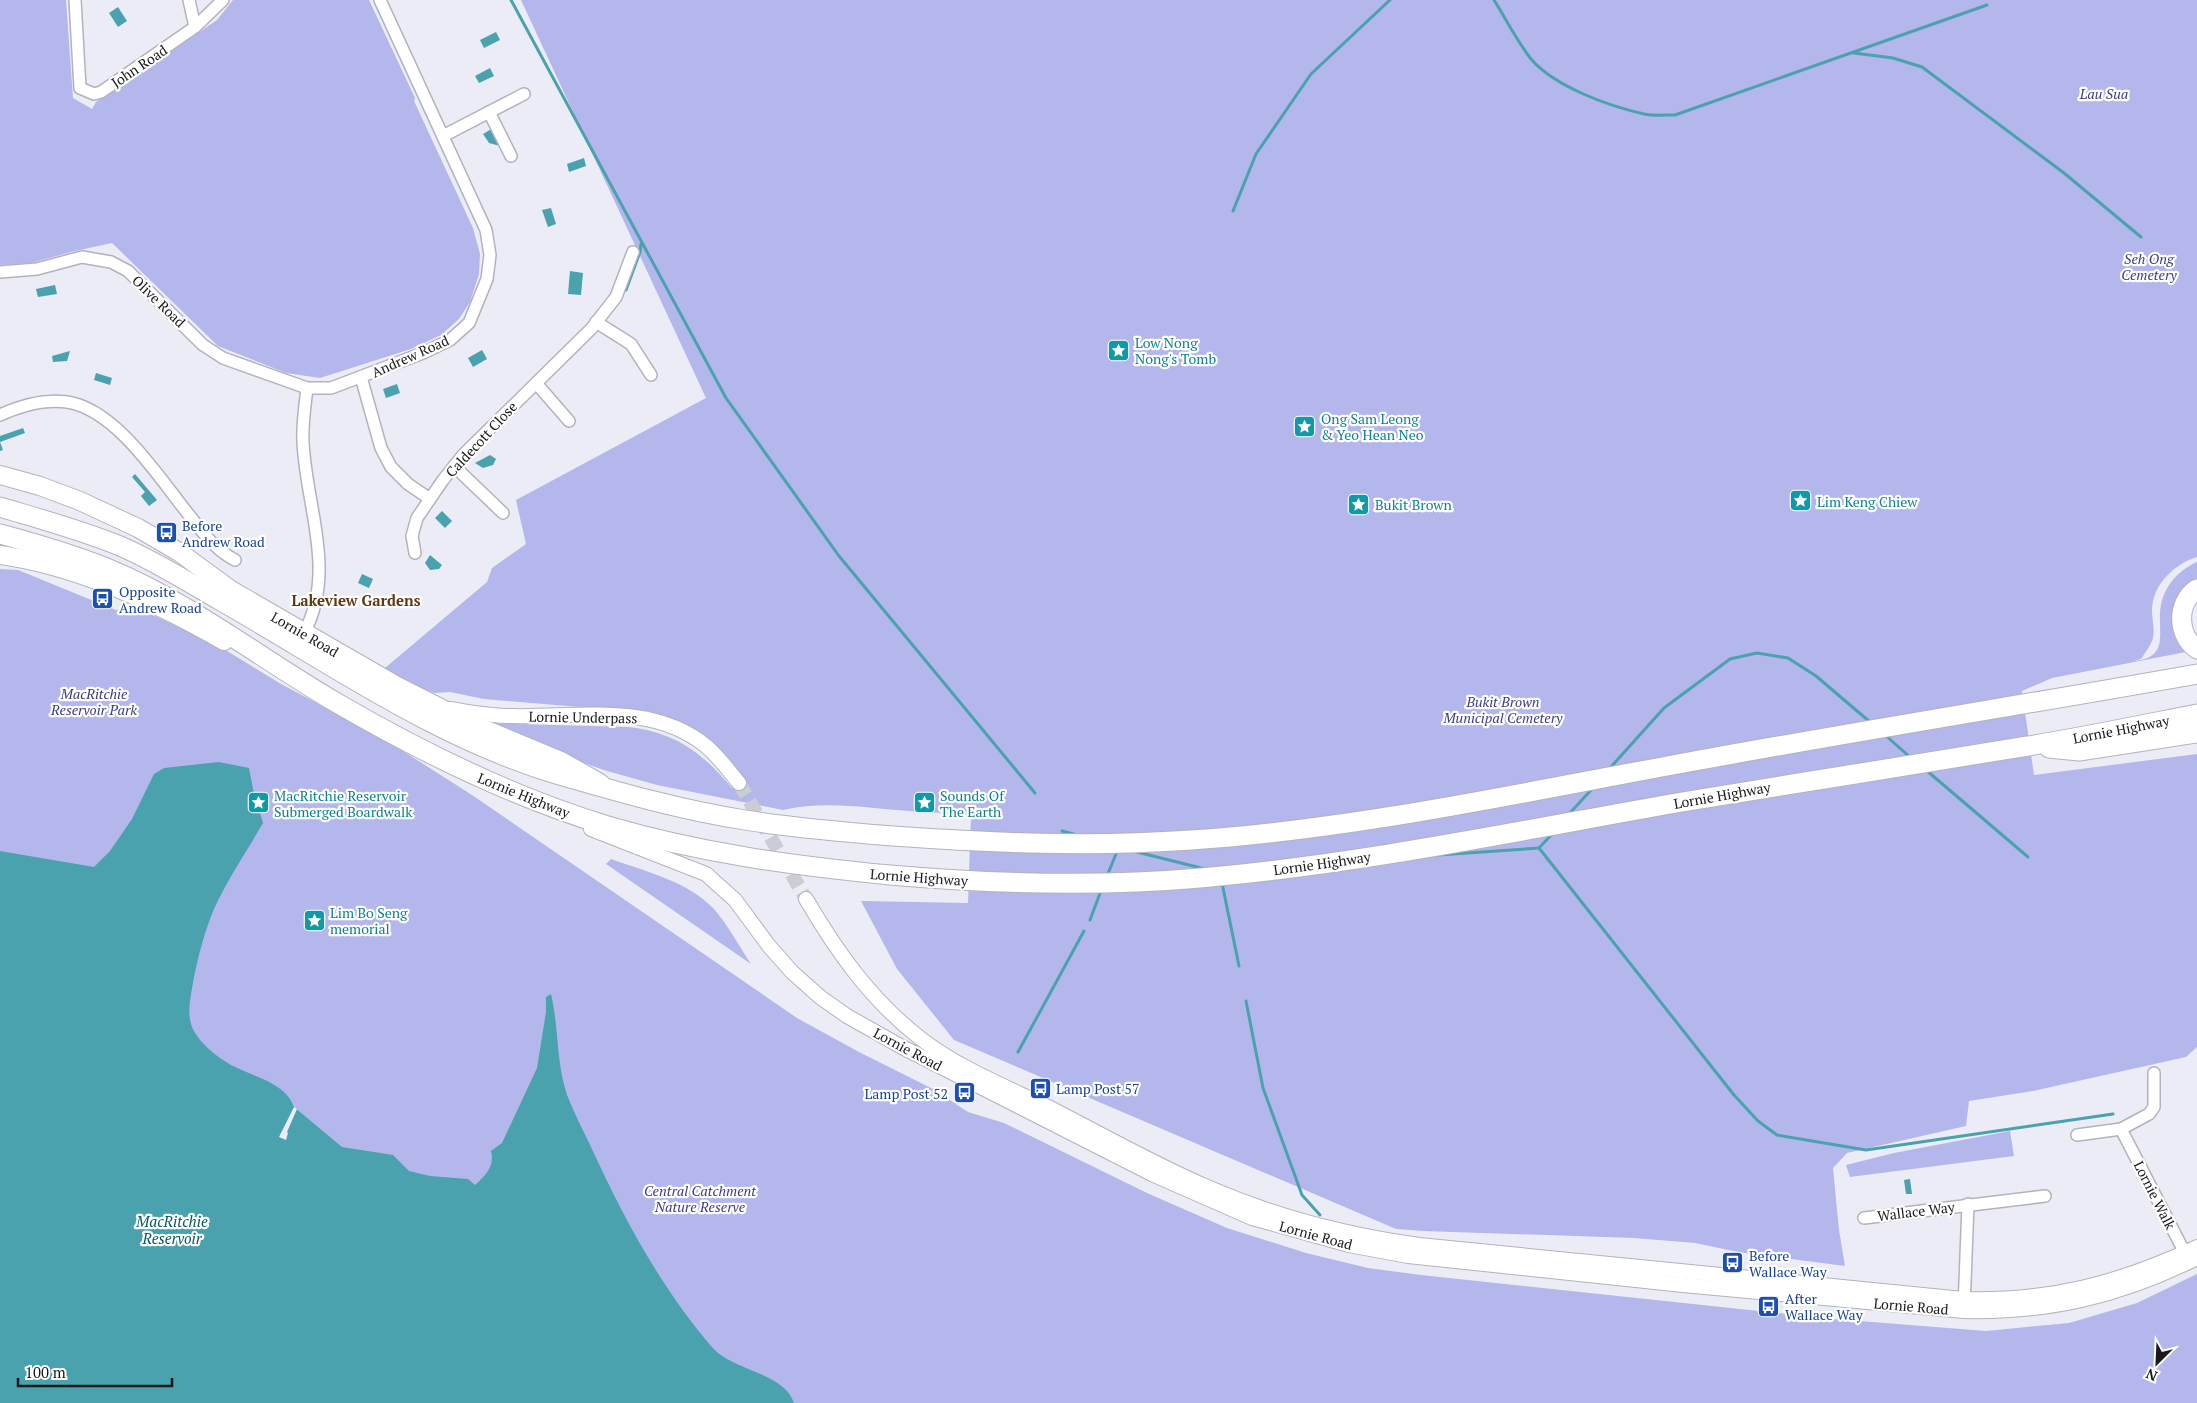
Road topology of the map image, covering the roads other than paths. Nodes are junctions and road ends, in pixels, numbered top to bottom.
1 (75, 0) edge
2 (189, 0) edge
3 (223, 0) edge
4 (380, 0) edge
5 (195, 27) junction
6 (524, 94) dead end
7 (489, 112) junction
8 (443, 136) junction
9 (511, 156) dead end
10 (633, 252) dead end
11 (0, 272) edge
12 (596, 322) junction
13 (651, 375) dead end
14 (361, 377) junction
15 (536, 384) junction
16 (307, 388) junction
17 (0, 415) edge
18 (569, 421) dead end
19 (454, 466) junction
20 (0, 475) edge
21 (430, 499) junction
22 (0, 507) edge
23 (503, 513) dead end
24 (0, 534) edge
25 (415, 553) dead end
26 (0, 555) edge
27 (235, 560) dead end
28 (2197, 589) edge
29 (304, 633) junction
30 (2197, 649) edge
31 (2197, 674) edge
32 (334, 701) junction
33 (435, 706) junction
34 (2197, 714) edge
35 (2197, 733) edge
36 (2024, 747) junction
37 (739, 783) tunnel mouth
38 (614, 790) junction
39 (546, 806) junction
40 (806, 899) tunnel mouth
41 (2154, 1073) dead end
42 (2121, 1129) junction
43 (2077, 1135) dead end
44 (2045, 1196) dead end
45 (1968, 1204) junction
46 (1864, 1218) dead end
47 (2192, 1255) edge
48 (1530, 1263) junction
49 (1964, 1305) junction

1 - 5 street, John Road
2 - 5 street
3 - 5 street, John Road
4 - 8 street, Andrew Road
6 - 7 street
7 - 8 street
7 - 9 street
8 - 14 street, Andrew Road
10 - 12 street, Caldecott Close
11 - 16 street, Olive Road
12 - 13 street
12 - 15 street, Caldecott Close
14 - 16 street, Andrew Road
14 - 21 street
15 - 18 street
15 - 19 street, Caldecott Close
16 - 29 street
17 - 27 street
19 - 21 street, Caldecott Close
19 - 23 street
20 - 29 main road, Lornie Road
21 - 25 street, Caldecott Close
22 - 38 highway, Lornie Road
24 - 32 highway
26 - 32 main road
28 - 30 highway
29 - 33 main road, Lornie Road
31 - 38 highway
32 - 39 highway, Lornie Highway
33 - 37 street, Lornie Underpass
33 - 38 main road, Lornie Road
34 - 36 highway, Lornie Highway
35 - 36 highway
36 - 39 highway, Lornie Highway
39 - 48 street, Lornie Road
40 - 48 street, Lornie Road
41 - 42 street
42 - 43 street
42 - 47 street, Lornie Walk
44 - 45 street, Wallace Way
45 - 46 street, Wallace Way
45 - 49 street, Wallace Way
47 - 49 street, Lornie Road
48 - 49 street, Lornie Road

